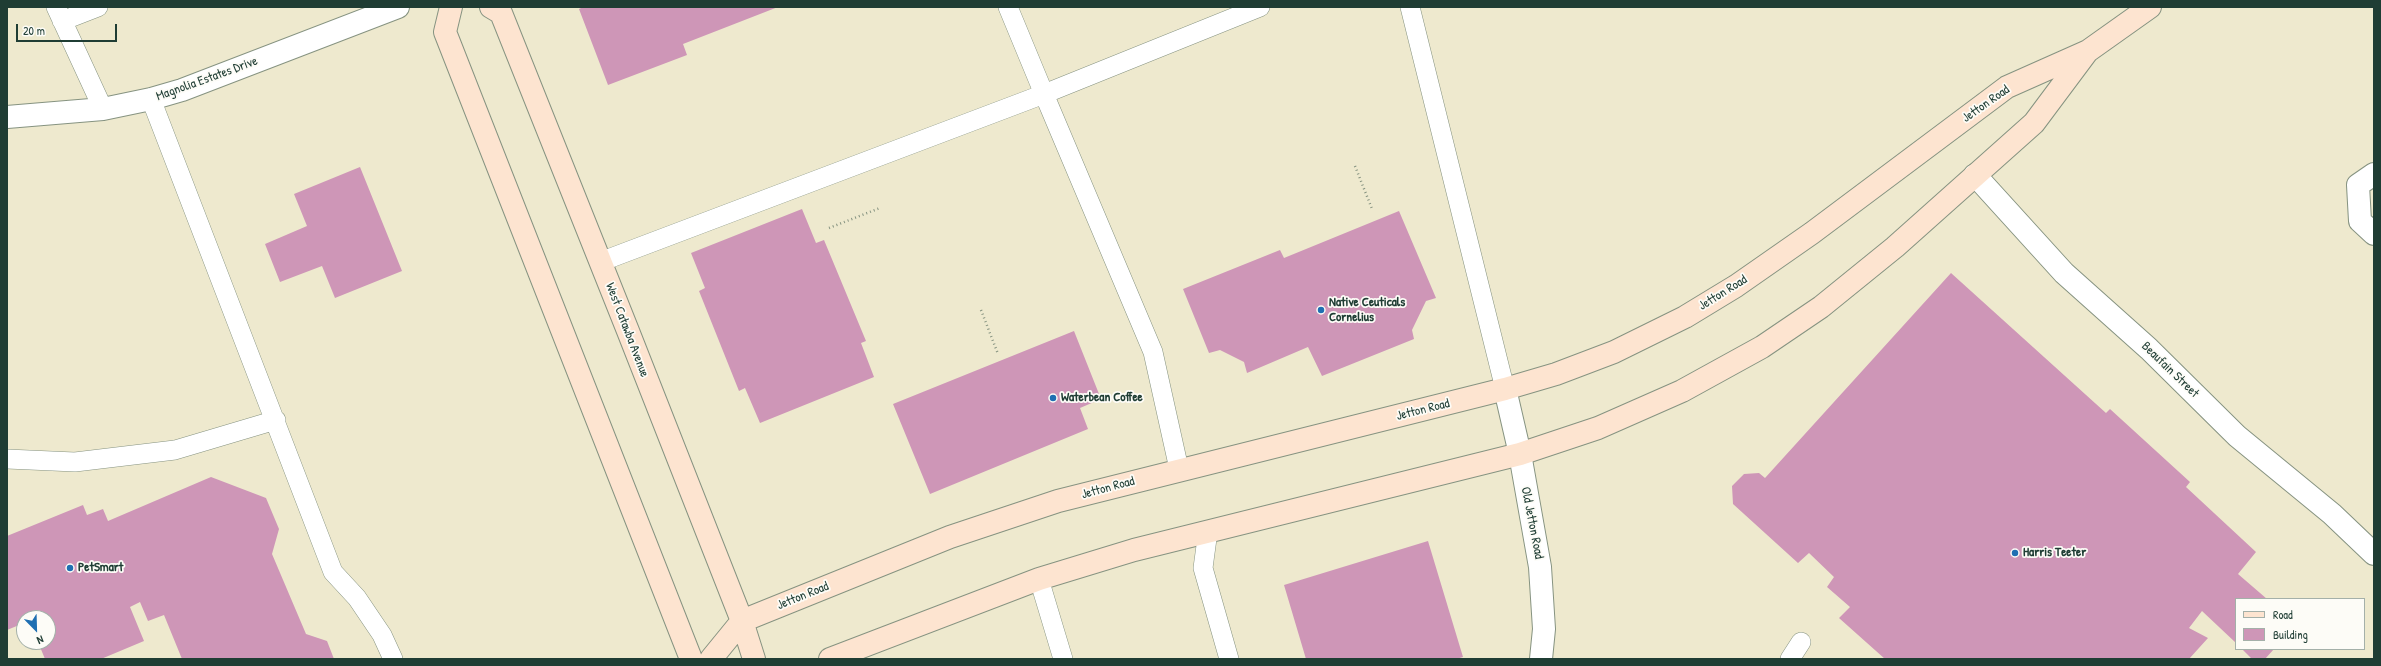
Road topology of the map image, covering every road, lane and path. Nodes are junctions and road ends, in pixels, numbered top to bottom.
1 (98, 7) edge
2 (398, 7) edge
3 (451, 7) edge
4 (490, 7) edge
5 (1008, 7) edge
6 (1260, 7) edge
7 (1410, 7) edge
8 (2150, 7) edge
9 (59, 14) edge
10 (2088, 51) junction
11 (1044, 94) junction
12 (151, 99) junction
13 (103, 109) junction
14 (7, 117) edge
15 (1355, 166) dead end
16 (2374, 174) edge
17 (1975, 175) junction
18 (880, 208) dead end
19 (1372, 209) dead end
20 (829, 228) dead end
21 (2374, 234) edge
22 (600, 262) junction
23 (981, 310) dead end
24 (998, 354) dead end
25 (1505, 389) junction
26 (276, 420) junction
27 (1520, 454) junction
28 (7, 460) edge
29 (1179, 469) junction
30 (1208, 532) junction
31 (2374, 554) edge
32 (1039, 579) junction
33 (742, 621) junction
34 (1801, 642) dead end
35 (393, 659) edge
36 (691, 659) edge
37 (711, 659) edge
38 (754, 659) edge
39 (830, 659) edge
40 (1063, 659) edge
41 (1229, 659) edge
42 (1542, 659) edge
43 (1790, 659) edge

1 - 9 lane
2 - 12 street, Magnolia Estates Drive
3 - 36 street
4 - 22 street, West Catawba Avenue
5 - 11 lane
6 - 11 lane
7 - 25 lane
8 - 10 street, Jetton Road
9 - 13 lane
10 - 17 street, Jetton Road
10 - 25 street, Jetton Road
11 - 22 lane
11 - 29 lane
12 - 13 street, Magnolia Estates Drive
12 - 26 lane
13 - 14 street, Magnolia Estates Drive
15 - 19 path
16 - 21 street
17 - 27 street, Jetton Road
17 - 31 street, Beaufain Street
18 - 20 path
22 - 33 street, West Catawba Avenue
23 - 24 path
25 - 27 street, Old Jetton Road
25 - 29 street, Jetton Road
26 - 28 lane
26 - 35 lane
27 - 30 street, Jetton Road
27 - 42 street, Old Jetton Road
29 - 33 street, Jetton Road
30 - 32 street, Jetton Road
30 - 41 lane
32 - 39 street, Jetton Road
32 - 40 lane
33 - 37 street, Jetton Road
33 - 38 street, West Catawba Avenue
34 - 43 lane

